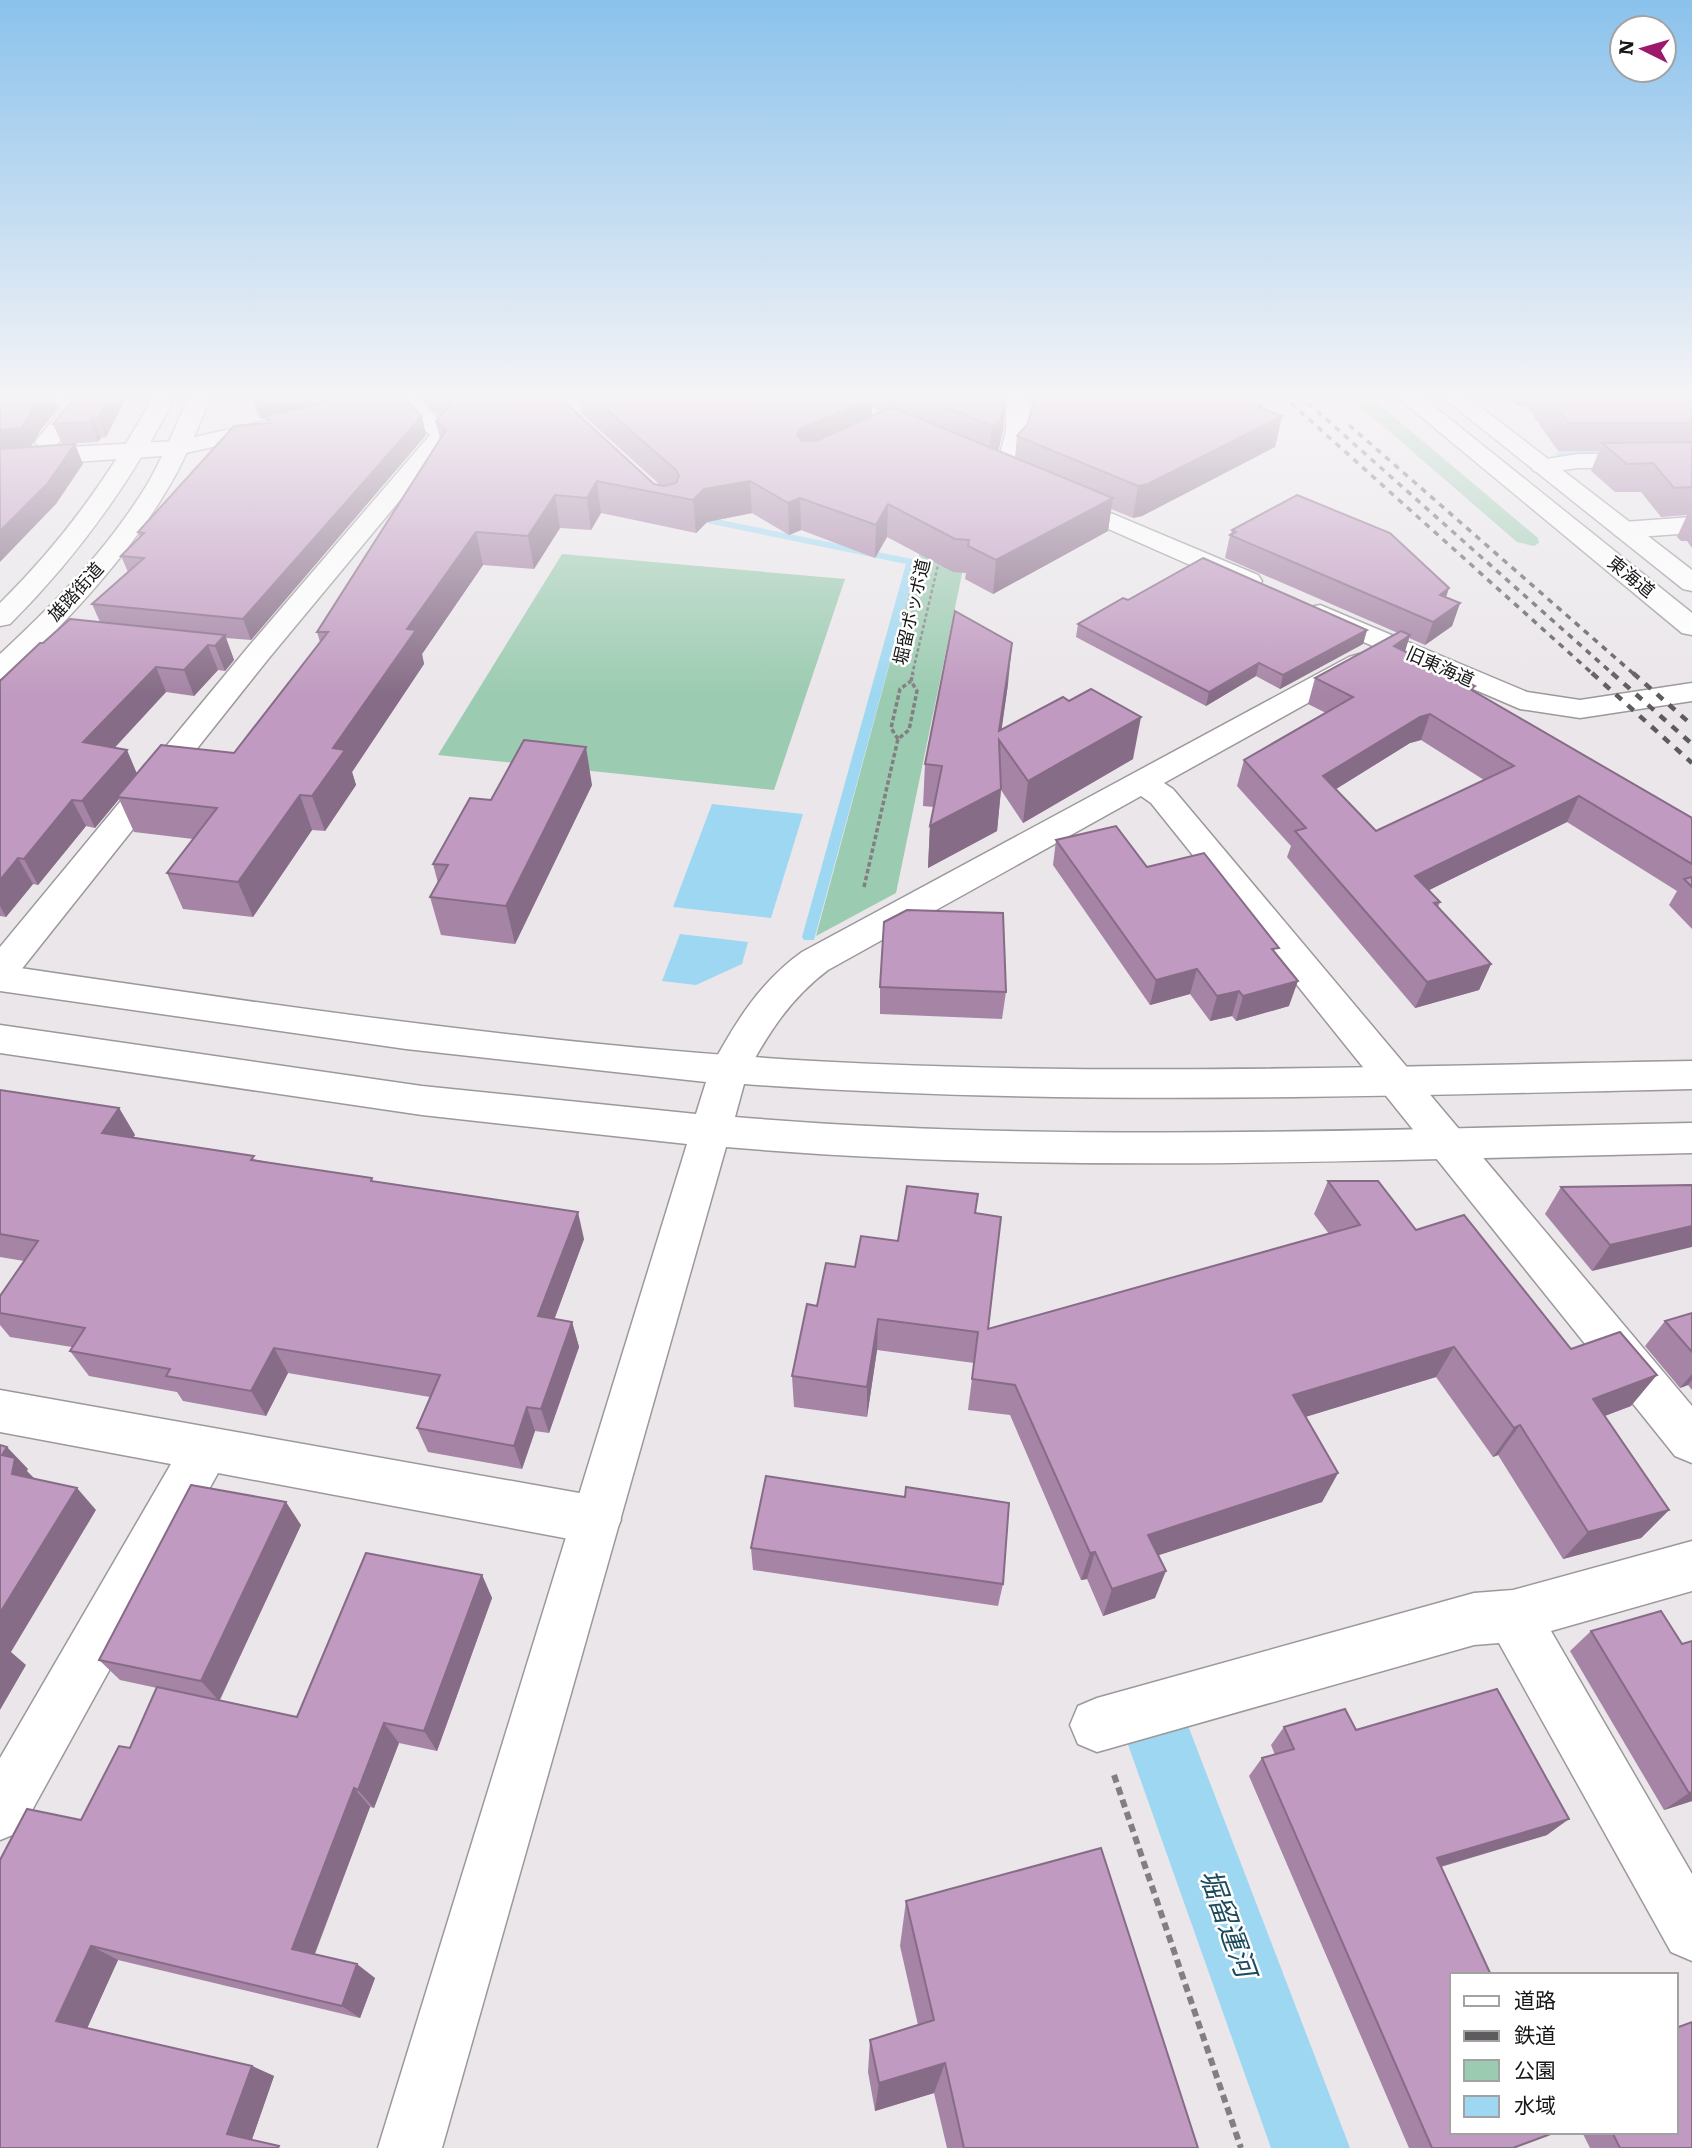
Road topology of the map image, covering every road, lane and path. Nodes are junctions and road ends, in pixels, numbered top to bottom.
1 (109, 495) edge
2 (152, 495) edge
3 (388, 495) edge
4 (1052, 495) edge
5 (1530, 495) edge
6 (1579, 495) edge
7 (1692, 525) edge
8 (1624, 530) junction
9 (942, 548) edge
10 (1692, 583) edge
11 (1277, 594) edge
12 (1302, 605) edge
13 (0, 618) edge
14 (1692, 627) edge
15 (41, 630) junction
16 (71, 634) edge
17 (1389, 644) junction
18 (0, 670) edge
19 (911, 681) junction
20 (1692, 692) edge
21 (898, 739) junction
22 (1142, 782) junction
23 (875, 928) junction
24 (0, 971) edge
25 (0, 978) edge
26 (0, 1040) edge
27 (729, 1069) junction
28 (1692, 1075) edge
29 (1396, 1080) junction
30 (711, 1131) junction
31 (1692, 1138) edge
32 (1447, 1143) junction
33 (0, 1411) edge
34 (1692, 1441) edge
35 (206, 1449) junction
36 (596, 1520) junction
37 (1692, 1566) edge
38 (1513, 1616) junction
39 (1105, 1722) joint
40 (0, 1812) edge
41 (1692, 1931) edge
42 (410, 2148) edge
43 (1241, 2148) edge

1 - 13 main road, 雄踏街道
2 - 15 main road, 雄踏街道
3 - 24 main road
4 - 11 main road
5 - 14 main road, 東海道
6 - 8 main road, 東海道
7 - 8 main road
8 - 10 main road, 東海道
9 - 19 path, 堀留ポッポ道
12 - 17 main road, 旧東海道
15 - 16 main road
15 - 18 main road, 雄踏街道
17 - 20 main road, 旧東海道
17 - 22 main road
19 - 21 path, 堀留ポッポ道
19 - 21 path, 堀留ポッポ道
21 - 23 path, 堀留ポッポ道
22 - 23 main road
22 - 29 main road
23 - 27 main road
25 - 27 main road
26 - 30 main road
27 - 29 main road
27 - 30 main road
28 - 29 main road
29 - 32 main road
30 - 32 main road
30 - 36 main road
31 - 32 main road
32 - 34 main road
33 - 35 main road
35 - 36 main road
35 - 40 main road
36 - 42 main road
37 - 38 main road
38 - 39 main road
38 - 41 main road
39 - 43 path

